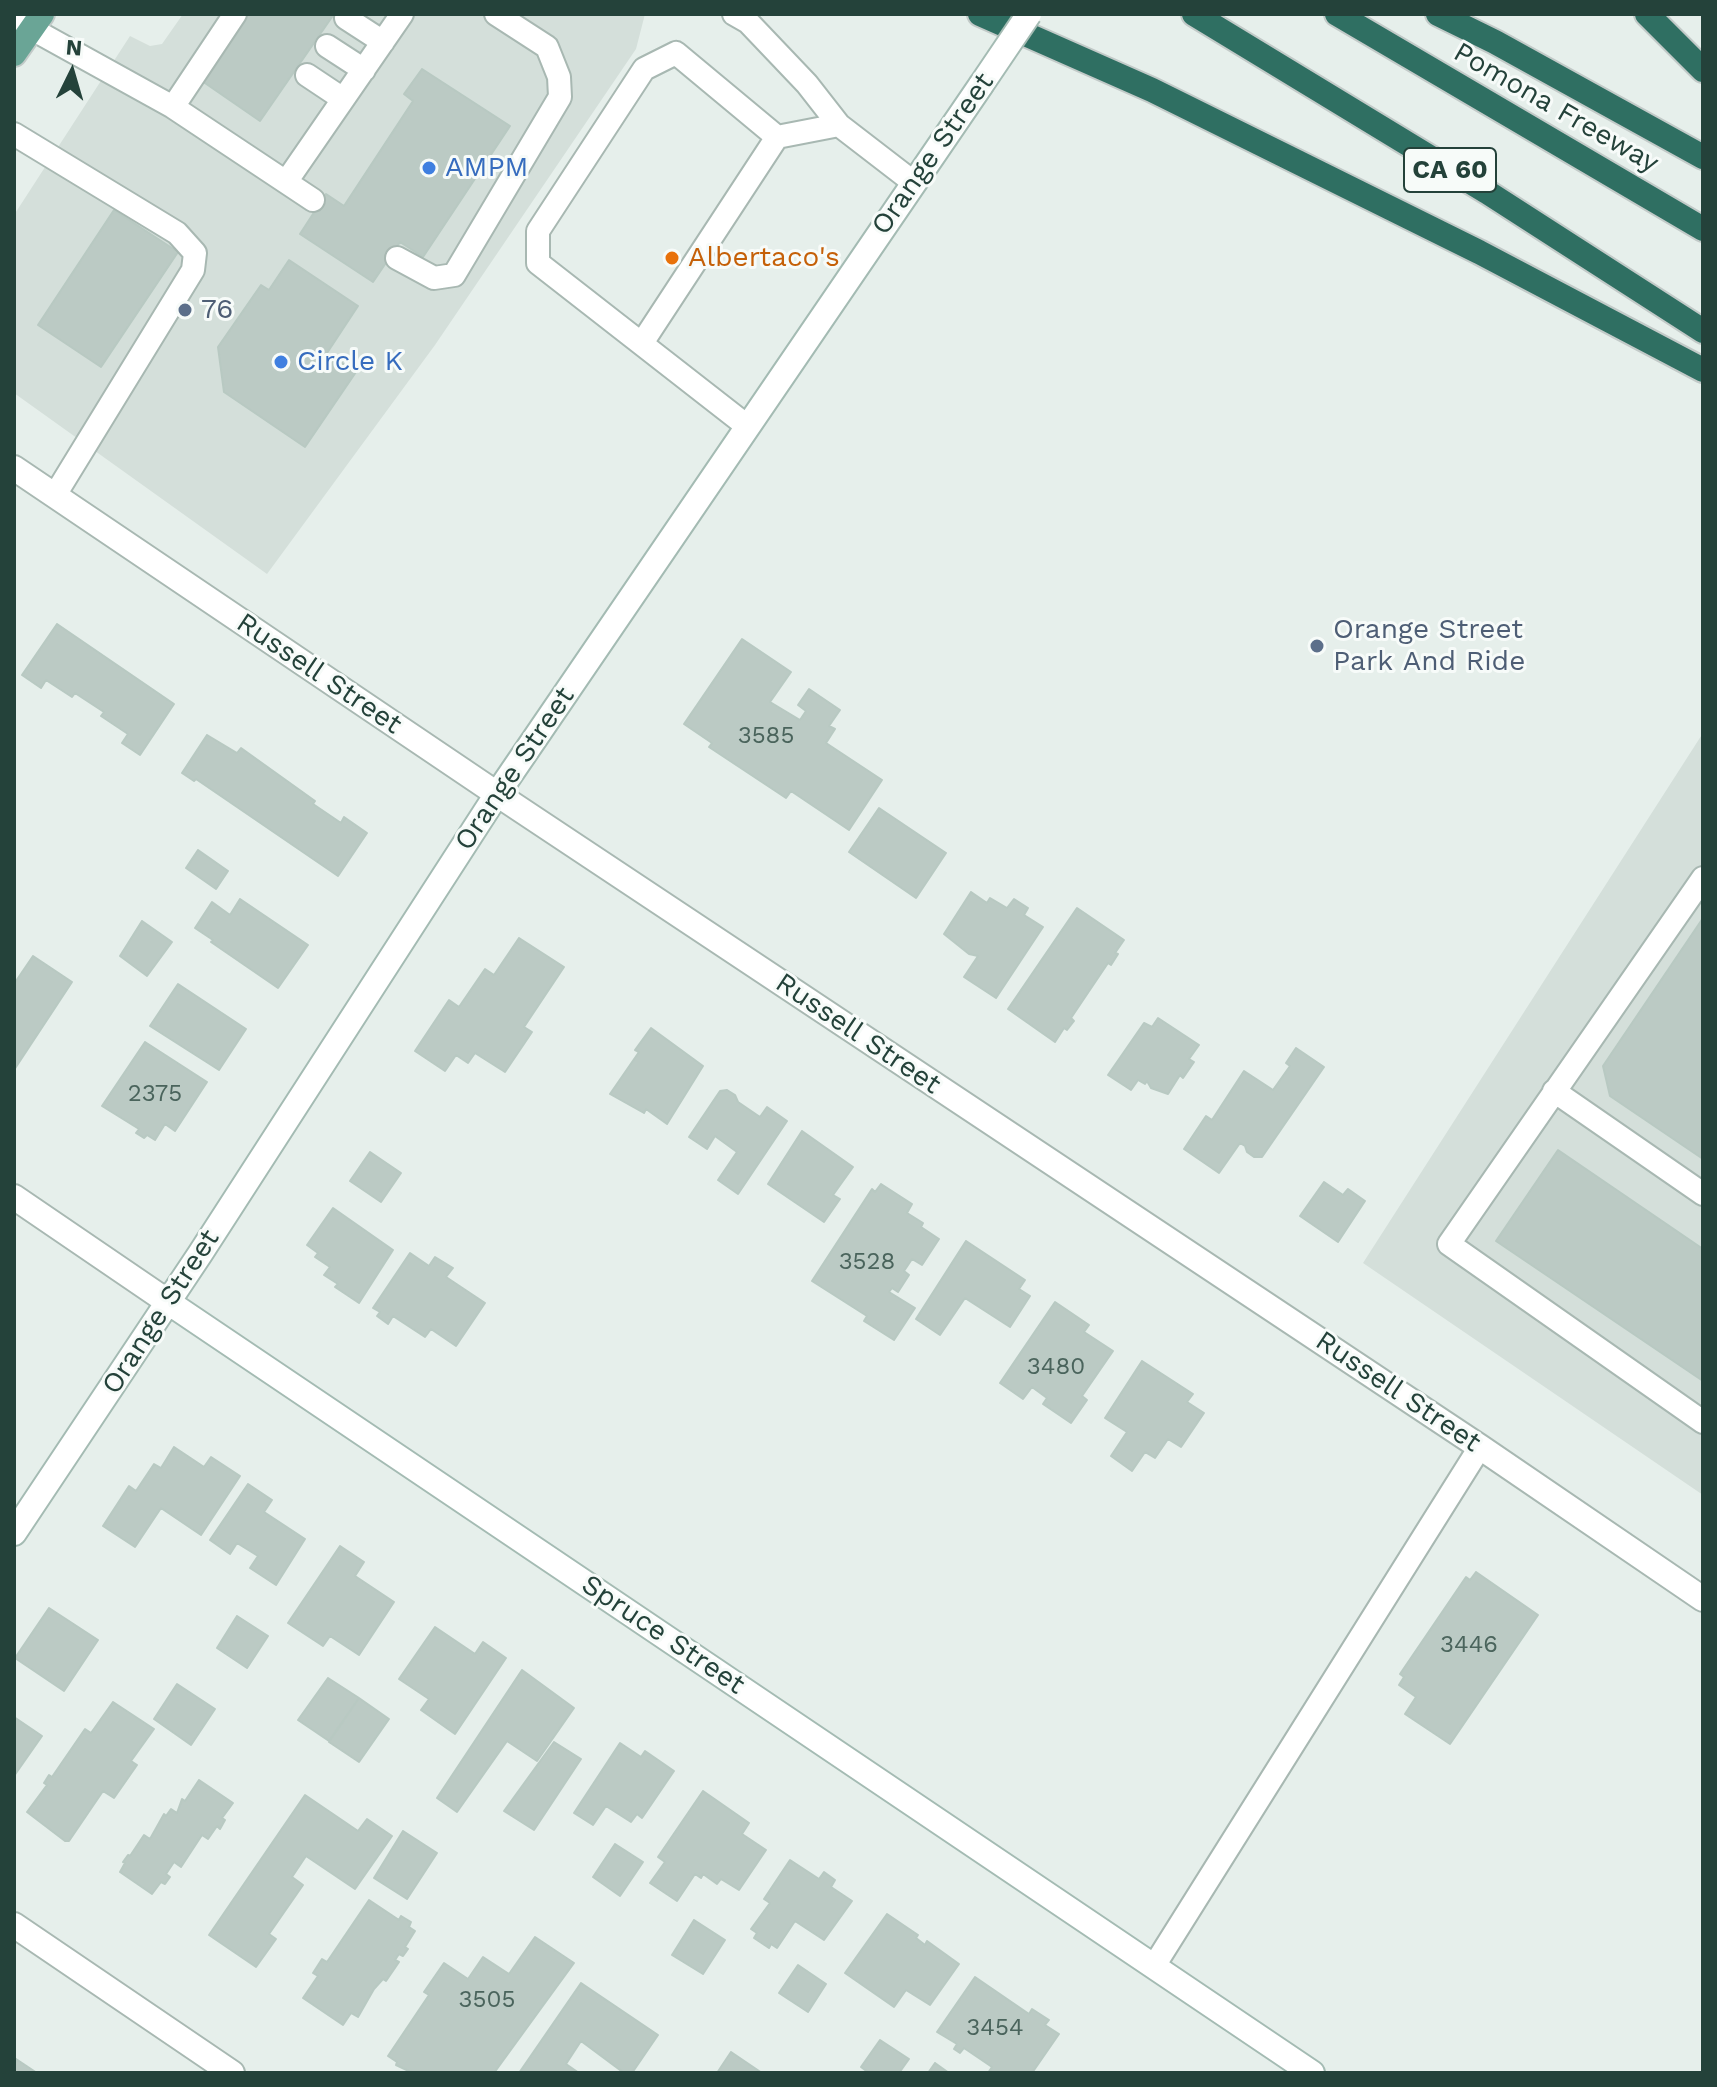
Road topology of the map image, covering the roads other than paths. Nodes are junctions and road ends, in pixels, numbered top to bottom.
1 (402, 14) edge
2 (496, 14) edge
3 (734, 14) edge
4 (980, 14) edge
5 (1029, 14) edge
6 (1194, 14) edge
7 (1337, 14) edge
8 (1438, 14) edge
9 (1647, 14) edge
10 (346, 18) dead end
11 (29, 21) edge
12 (233, 21) edge
13 (383, 42) junction
14 (327, 46) dead end
15 (14, 54) edge
16 (364, 70) junction
17 (1703, 70) edge
18 (307, 75) dead end
19 (343, 99) junction
20 (173, 107) junction
21 (839, 125) junction
22 (14, 134) edge
23 (777, 137) junction
24 (1703, 157) edge
25 (286, 182) junction
26 (913, 182) junction
27 (313, 200) dead end
28 (1703, 229) edge
29 (397, 258) dead end
30 (1703, 331) edge
31 (642, 343) junction
32 (1703, 370) edge
33 (747, 426) junction
34 (14, 468) edge
35 (55, 495) junction
36 (497, 794) junction
37 (1703, 878) edge
38 (1554, 1091) junction
39 (1703, 1194) edge
40 (14, 1197) edge
41 (168, 1302) junction
42 (1703, 1422) edge
43 (1480, 1447) junction
44 (14, 1533) edge
45 (1703, 1599) edge
46 (14, 1925) edge
47 (1154, 1966) junction
48 (232, 2073) edge
49 (1312, 2073) edge

1 - 13 lane
2 - 29 lane
3 - 21 lane
4 - 32 highway
5 - 26 street, Orange Street, bridge
6 - 30 highway, CA 60
7 - 28 highway, Pomona Freeway / CA 60
8 - 24 highway
9 - 17 highway
10 - 13 lane
11 - 15 main road
11 - 20 lane
12 - 20 lane
13 - 16 lane
14 - 16 lane
16 - 19 lane
18 - 19 lane
19 - 25 lane
20 - 25 lane
21 - 23 lane
21 - 26 lane
22 - 35 lane
23 - 31 lane
23 - 31 lane
25 - 27 lane
26 - 33 street, Orange Street
31 - 33 lane
33 - 36 street, Orange Street
34 - 35 street, Russell Street
35 - 36 street, Russell Street
36 - 41 street, Orange Street
36 - 43 street, Russell Street
37 - 38 lane
38 - 39 lane
38 - 42 lane
40 - 41 street, Spruce Street
41 - 44 street, Orange Street
41 - 47 street, Spruce Street
43 - 45 street, Russell Street
43 - 47 lane
46 - 48 street
47 - 49 street, Spruce Street

